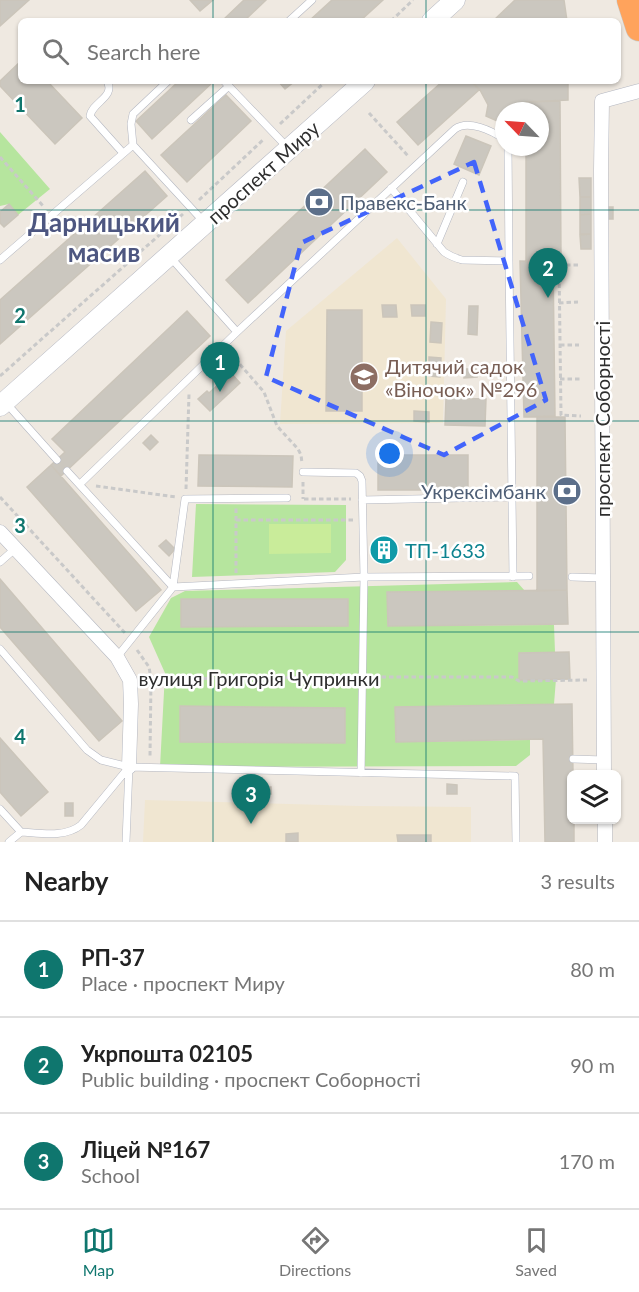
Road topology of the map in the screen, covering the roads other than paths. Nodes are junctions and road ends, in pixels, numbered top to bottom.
1 (312, 0) edge
2 (455, 0) edge
3 (630, 0) edge
4 (292, 18) edge
5 (435, 18) edge
6 (639, 28) edge
7 (109, 84) edge
8 (165, 84) edge
9 (226, 84) edge
10 (361, 84) edge
11 (639, 91) edge
12 (191, 120) dead end
13 (495, 134) edge
14 (133, 145) junction
15 (289, 148) junction
16 (123, 153) junction
17 (508, 156) edge
18 (463, 182) dead end
19 (391, 188) junction
20 (205, 224) junction
21 (437, 244) junction
22 (169, 255) junction
23 (0, 260) edge
24 (509, 261) junction
25 (237, 332) junction
26 (2, 402) edge
27 (57, 460) dead end
28 (67, 471) dead end
29 (303, 472) road end
30 (80, 484) junction
31 (513, 497) junction
32 (287, 498) road end
33 (362, 500) junction
34 (0, 532) edge
35 (15, 548) junction
36 (0, 562) edge
37 (529, 576) dead end
38 (364, 577) junction
39 (513, 577) junction
40 (572, 577) dead end
41 (603, 578) junction
42 (173, 587) junction
43 (0, 649) edge
44 (117, 657) junction
45 (573, 759) dead end
46 (604, 760) junction
47 (129, 767) junction
48 (604, 770) edge
49 (361, 773) junction
50 (0, 809) edge
51 (605, 824) edge
52 (21, 832) junction
53 (9, 842) edge
54 (126, 842) edge
55 (516, 842) edge
56 (605, 842) edge

1 - 4 lane
2 - 5 main road
3 - 6 highway
7 - 16 lane
8 - 14 lane
9 - 12 lane
9 - 15 lane
10 - 15 main road, проспект Миру
11 - 41 street, проспект Соборності
13 - 19 lane
14 - 16 lane
14 - 20 lane
15 - 20 main road, проспект Миру
16 - 23 lane
17 - 24 lane
18 - 21 lane
19 - 21 lane
19 - 25 lane
20 - 22 main road, проспект Миру
21 - 24 lane
22 - 25 lane
22 - 26 main road, проспект Миру
24 - 31 lane
25 - 30 lane
26 - 27 lane
28 - 30 lane
29 - 33 lane
30 - 42 lane
31 - 33 lane
31 - 39 lane
32 - 42 lane
33 - 38 lane
34 - 35 street, вулиця Григорія Чупринки
35 - 36 lane
35 - 44 street, вулиця Григорія Чупринки
37 - 39 lane
38 - 39 lane
38 - 42 lane
38 - 49 lane
40 - 41 lane
41 - 46 street, проспект Соборності
42 - 44 lane
43 - 47 lane
44 - 47 street, вулиця Григорія Чупринки
45 - 46 lane
46 - 48 street, проспект Соборності
47 - 49 lane
47 - 52 lane
47 - 54 lane
49 - 55 lane
50 - 52 lane
51 - 56 street
52 - 53 lane

